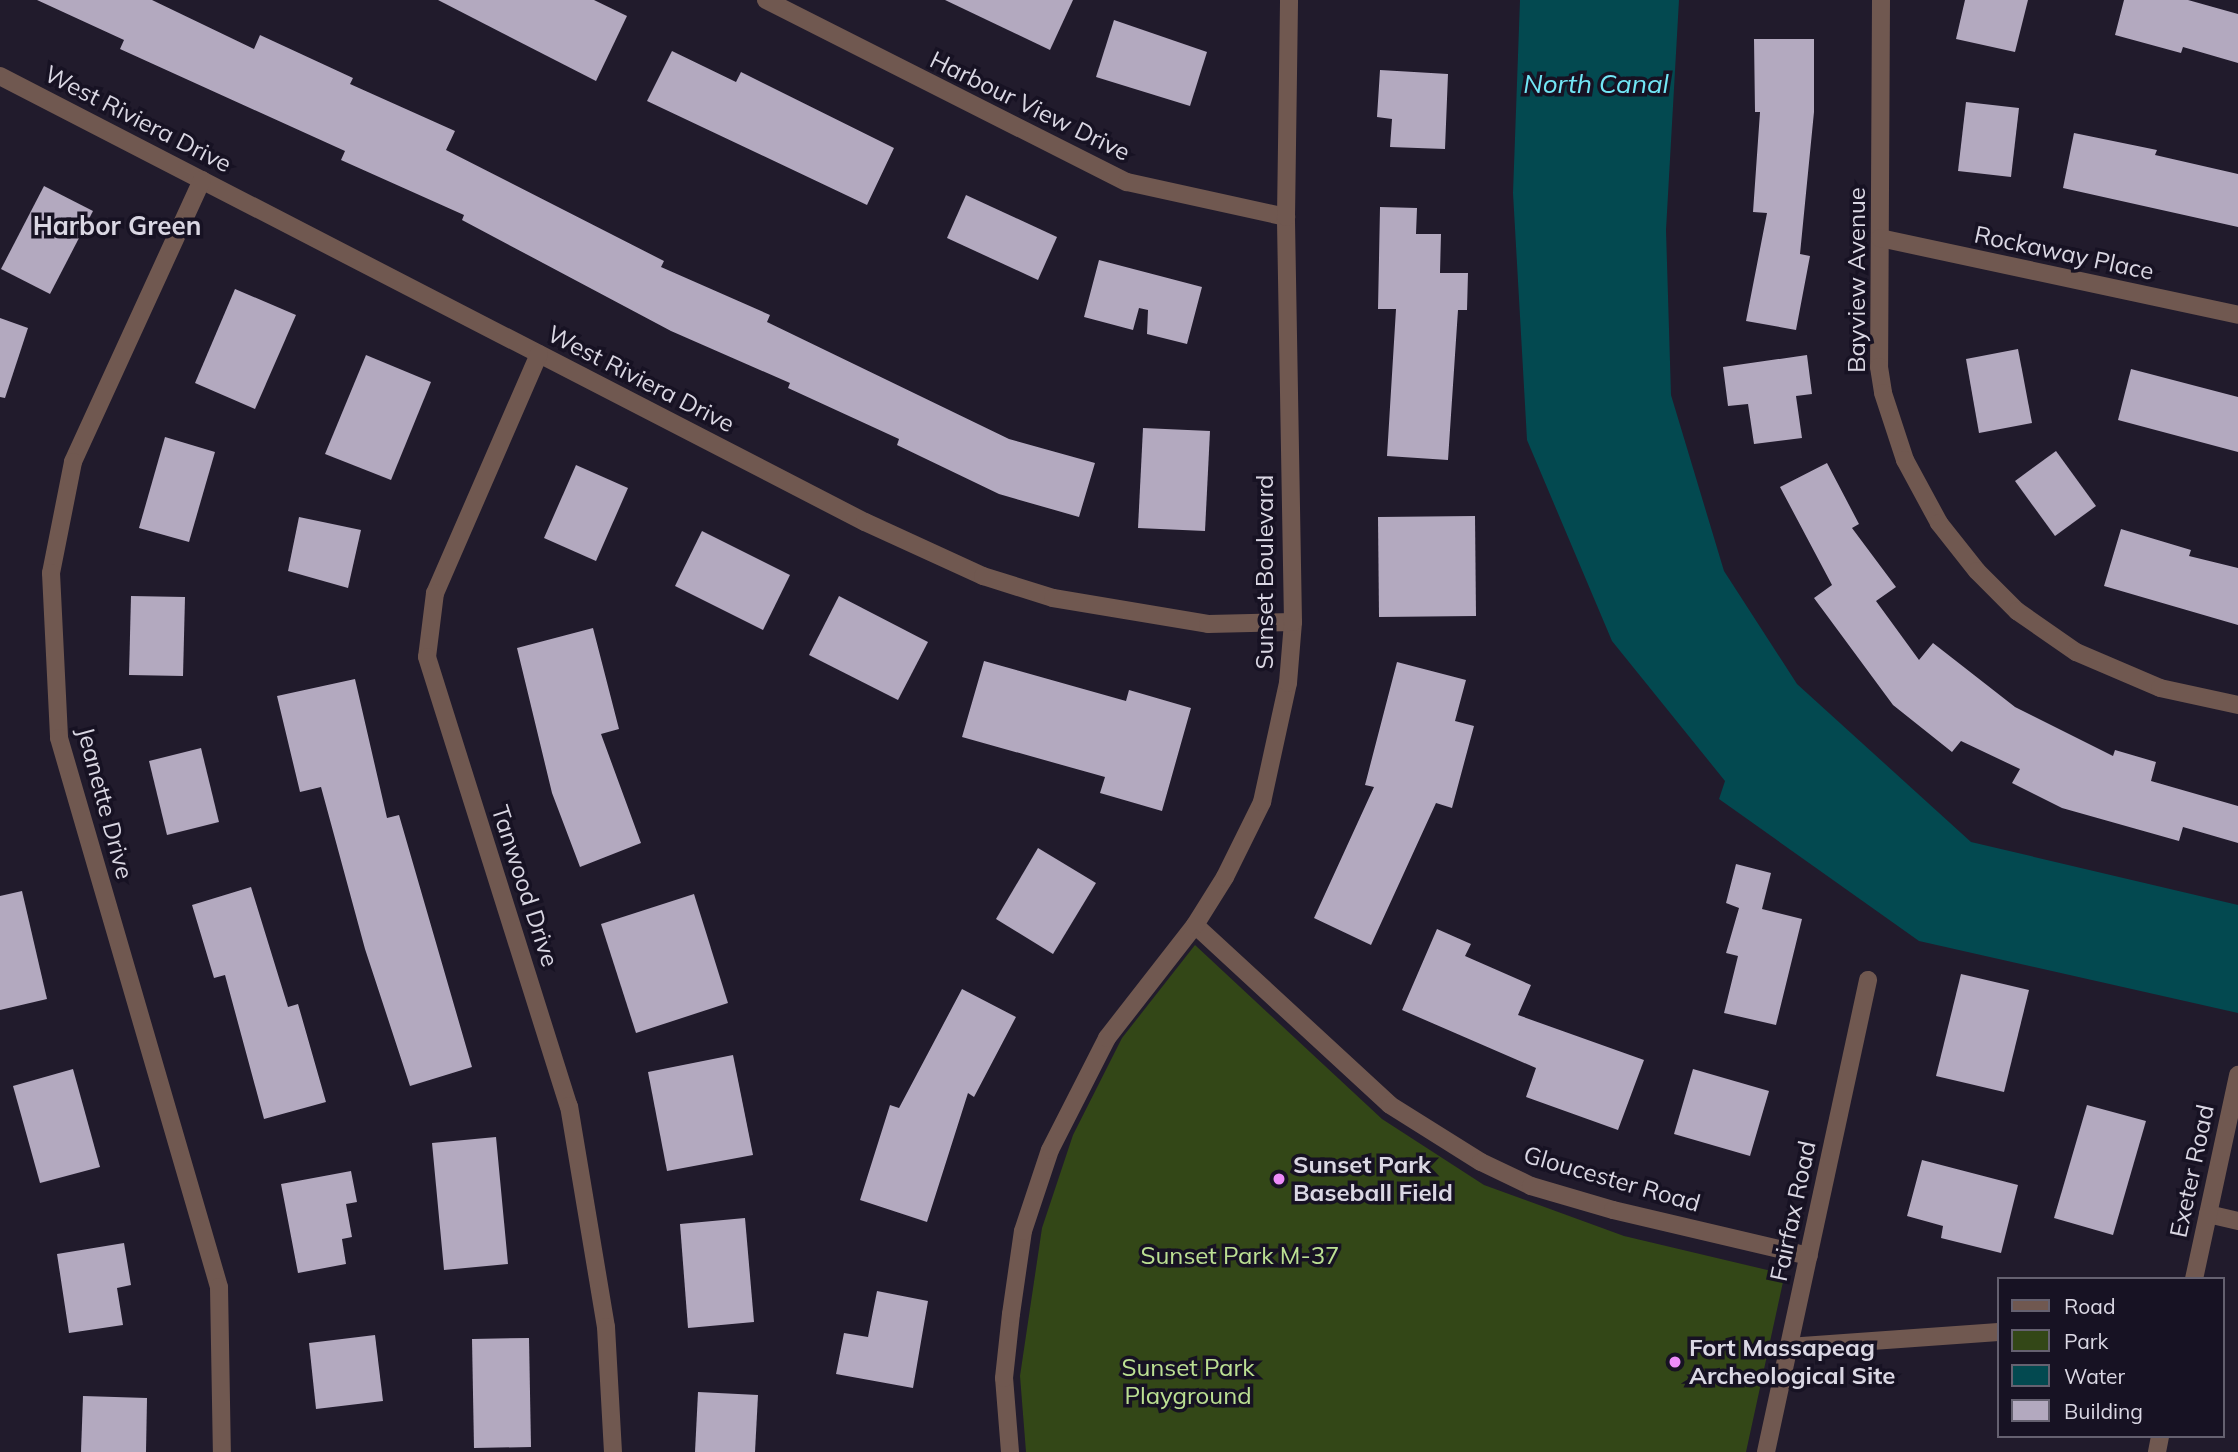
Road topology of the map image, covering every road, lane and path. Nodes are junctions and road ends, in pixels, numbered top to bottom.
1 (766, 0) edge
2 (1289, 0) edge
3 (1881, 0) edge
4 (0, 76) edge
5 (202, 180) junction
6 (1286, 218) junction
7 (1880, 238) junction
8 (2238, 316) edge
9 (538, 354) junction
10 (1293, 622) junction
11 (2238, 705) edge
12 (1195, 925) junction
13 (1868, 980) dead end
14 (2238, 1074) edge
15 (2208, 1214) junction
16 (2238, 1221) edge
17 (1809, 1256) junction
18 (2194, 1277) edge
19 (1996, 1332) edge
20 (1788, 1347) junction
21 (222, 1452) edge
22 (612, 1452) edge
23 (1010, 1452) edge
24 (1766, 1452) edge

1 - 6 street, Harbour View Drive
2 - 6 street, Sunset Boulevard
3 - 7 street, Bayview Avenue
4 - 5 street, West Riviera Drive
5 - 9 street, West Riviera Drive
5 - 21 street, Jeanette Drive
6 - 10 street, Sunset Boulevard
7 - 8 street, Rockaway Place
7 - 11 street, Bayview Avenue
9 - 10 street, West Riviera Drive
9 - 22 street, Tanwood Drive
10 - 12 street, Sunset Boulevard
12 - 17 street, Gloucester Road
12 - 23 street, Sunset Boulevard
13 - 17 street, Fairfax Road
14 - 15 street, Exeter Road
15 - 16 street
15 - 18 street, Exeter Road
17 - 20 street, Fairfax Road
19 - 20 street
20 - 24 street, Fairfax Road

